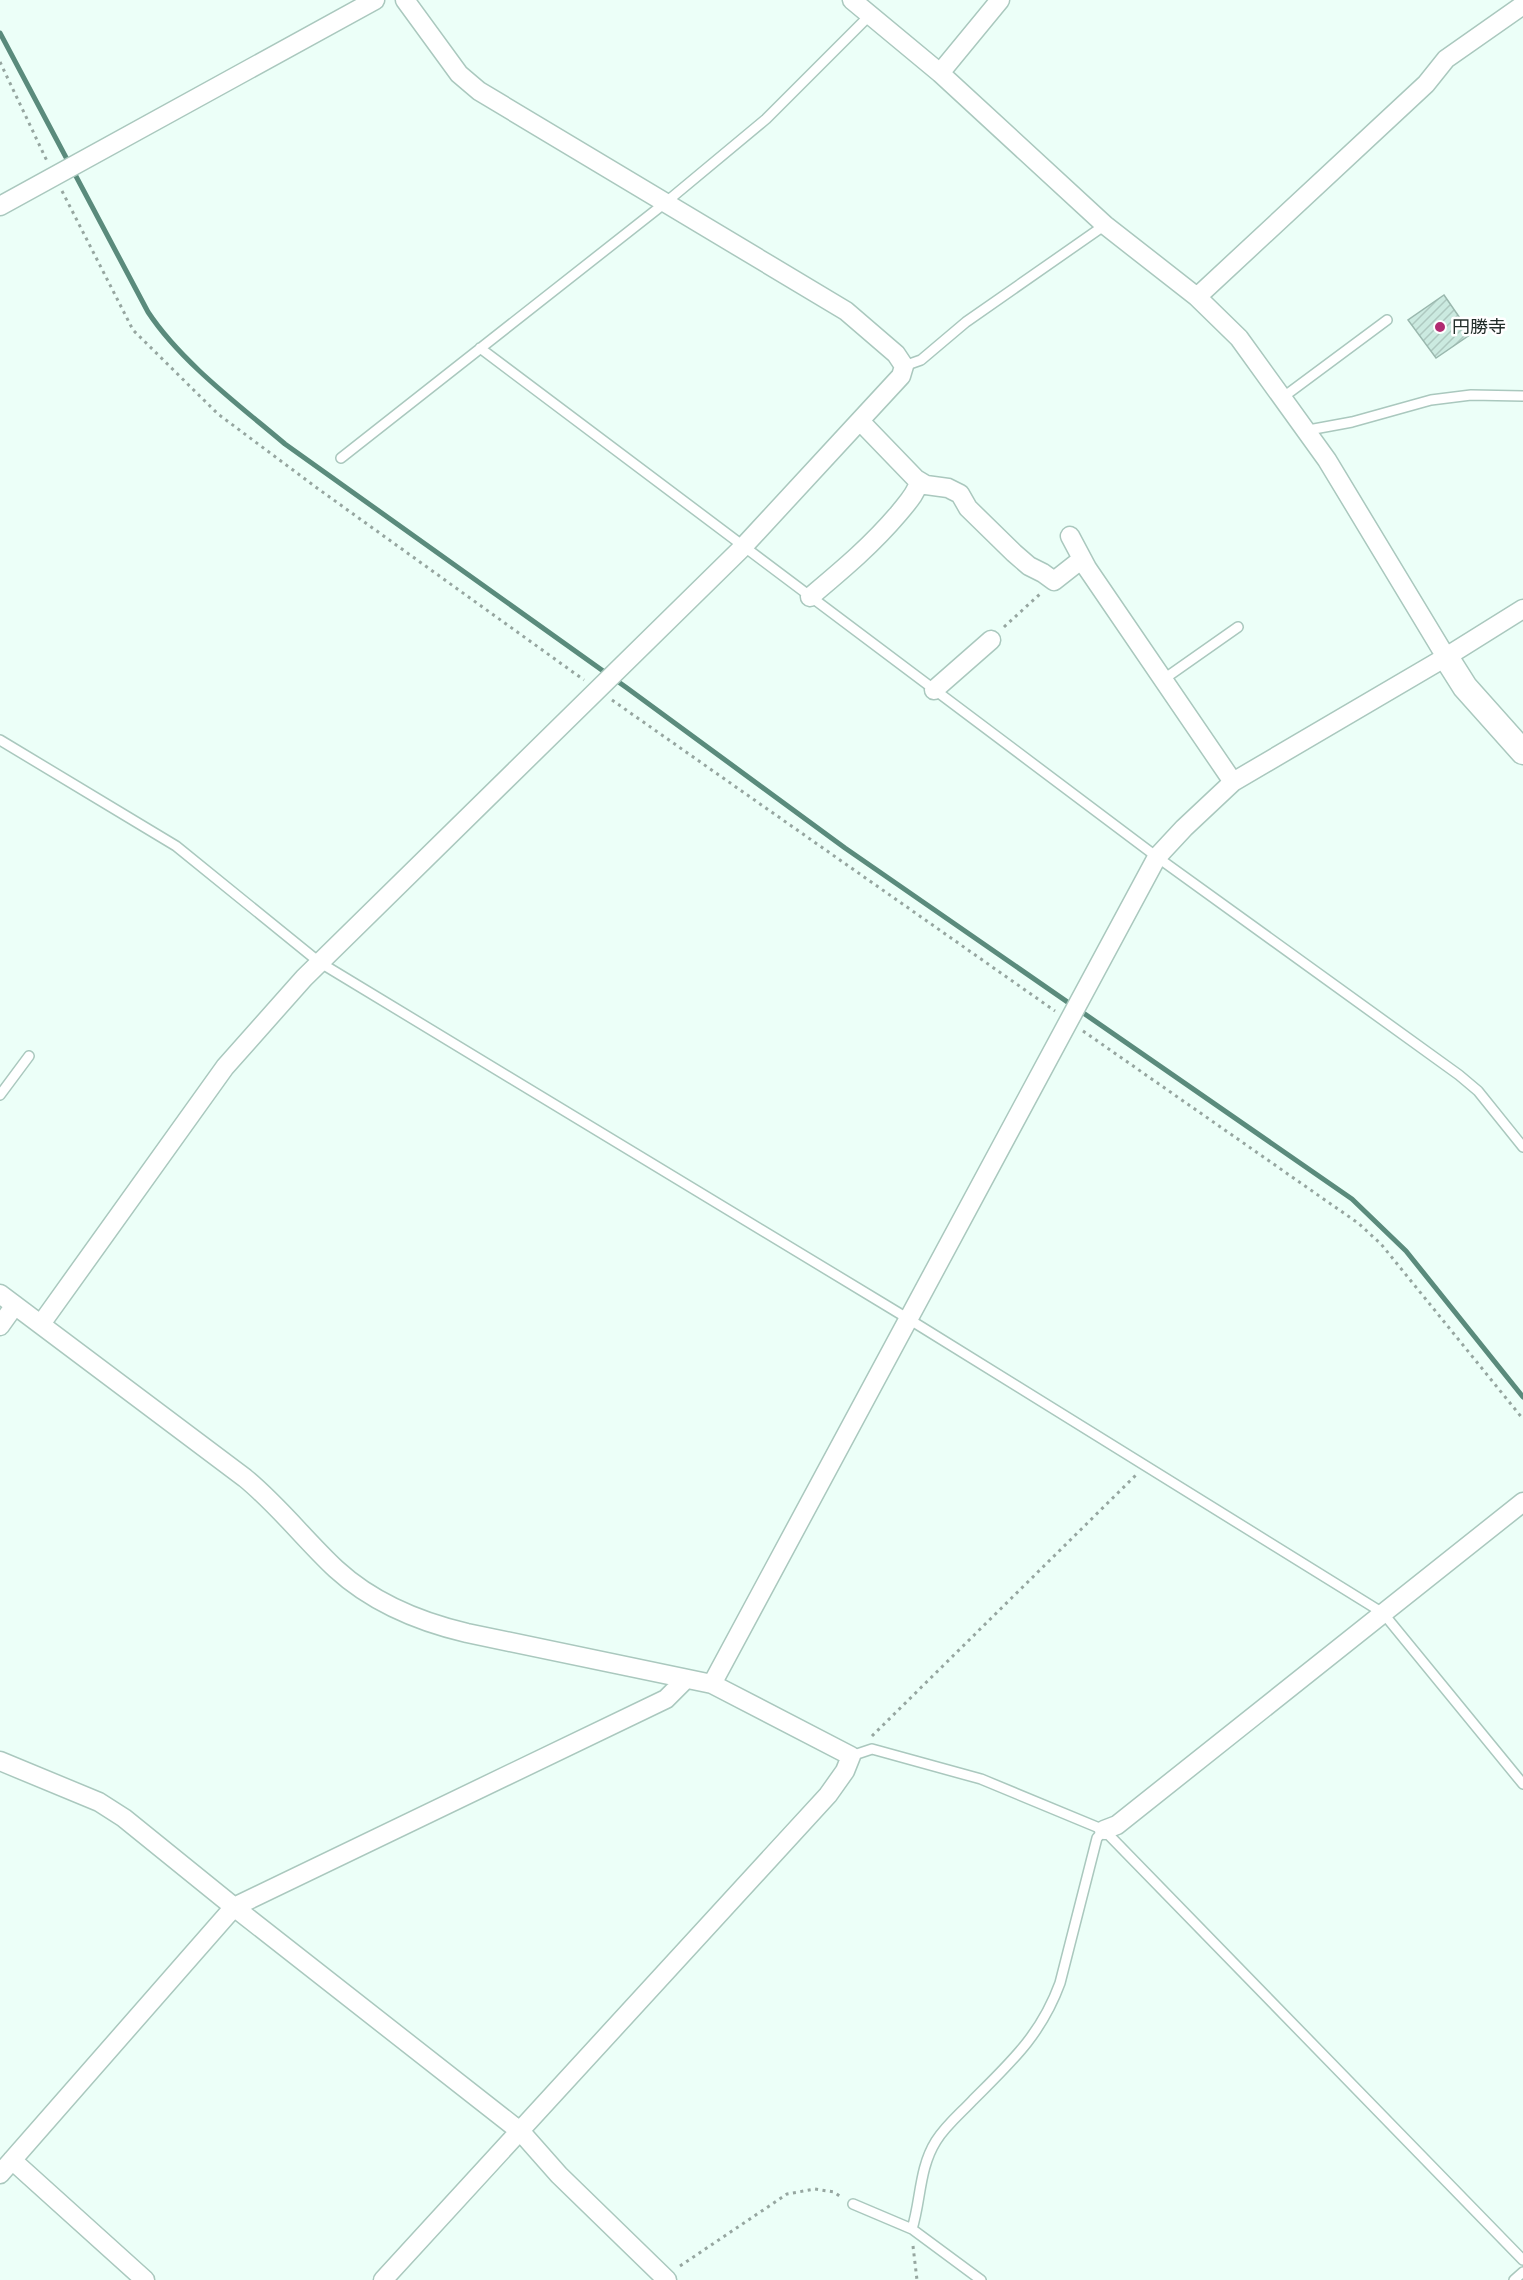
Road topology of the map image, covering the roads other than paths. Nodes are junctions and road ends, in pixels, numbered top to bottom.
1 (375, 0) edge
2 (405, 0) edge
3 (852, 0) edge
4 (1000, 0) edge
5 (1523, 5) edge
6 (870, 15) junction
7 (940, 73) junction
8 (665, 203) junction
9 (0, 206) edge
10 (1105, 225) junction
11 (1197, 297) junction
12 (1387, 320) dead end
13 (480, 348) junction
14 (904, 366) junction
15 (1523, 396) edge
16 (1282, 398) junction
17 (860, 421) junction
18 (1307, 433) junction
19 (341, 458) dead end
20 (919, 482) junction
21 (1070, 536) dead end
22 (743, 547) junction
23 (1082, 559) junction
24 (810, 597) junction
25 (1523, 609) edge
26 (1238, 627) dead end
27 (991, 640) road end
28 (1446, 657) junction
29 (1164, 679) junction
30 (934, 690) junction
31 (0, 740) edge
32 (1523, 752) edge
33 (1233, 782) junction
34 (1157, 857) junction
35 (319, 962) junction
36 (29, 1056) dead end
37 (0, 1095) edge
38 (1523, 1147) edge
39 (0, 1294) edge
40 (15, 1305) junction
41 (907, 1318) junction
42 (41, 1324) junction
43 (0, 1326) edge
44 (1523, 1502) edge
45 (1383, 1613) junction
46 (686, 1679) junction
47 (712, 1684) junction
48 (851, 1756) junction
49 (0, 1761) edge
50 (1523, 1784) edge
51 (1104, 1830) junction
52 (234, 1907) junction
53 (520, 2132) junction
54 (6, 2167) edge
55 (853, 2204) road end
56 (912, 2229) junction
57 (1523, 2260) edge
58 (1523, 2272) edge
59 (664, 2277) edge
60 (145, 2280) edge
61 (383, 2280) edge
62 (981, 2280) edge
63 (1514, 2280) edge

1 - 9 street
2 - 8 street
3 - 6 street
4 - 7 street
5 - 11 street
6 - 7 street
6 - 8 lane
7 - 10 street
8 - 13 lane
8 - 14 street
10 - 11 street
10 - 14 lane
11 - 16 street
12 - 16 lane
13 - 19 lane
13 - 22 lane
14 - 17 street
15 - 18 lane
16 - 18 street
17 - 20 street
17 - 22 street
18 - 28 street
20 - 23 street
20 - 24 street
21 - 23 street
22 - 24 lane
22 - 35 street
23 - 29 street
24 - 30 lane
25 - 28 street
26 - 29 lane
27 - 30 street
28 - 32 street
28 - 33 street
29 - 33 street
30 - 34 lane
31 - 35 lane
33 - 34 street
34 - 38 lane
34 - 41 street
35 - 41 lane
35 - 42 street
36 - 37 lane
39 - 40 street
40 - 42 street
40 - 43 street
41 - 45 lane
41 - 47 street
42 - 46 street
44 - 45 street
45 - 50 lane
45 - 51 street
46 - 47 street
46 - 52 street
47 - 48 street
48 - 51 lane
48 - 53 street
49 - 52 street
51 - 56 lane
51 - 57 lane
52 - 53 street
52 - 54 street
53 - 59 street
53 - 61 street
54 - 60 street
55 - 56 lane
56 - 62 lane
58 - 63 lane

